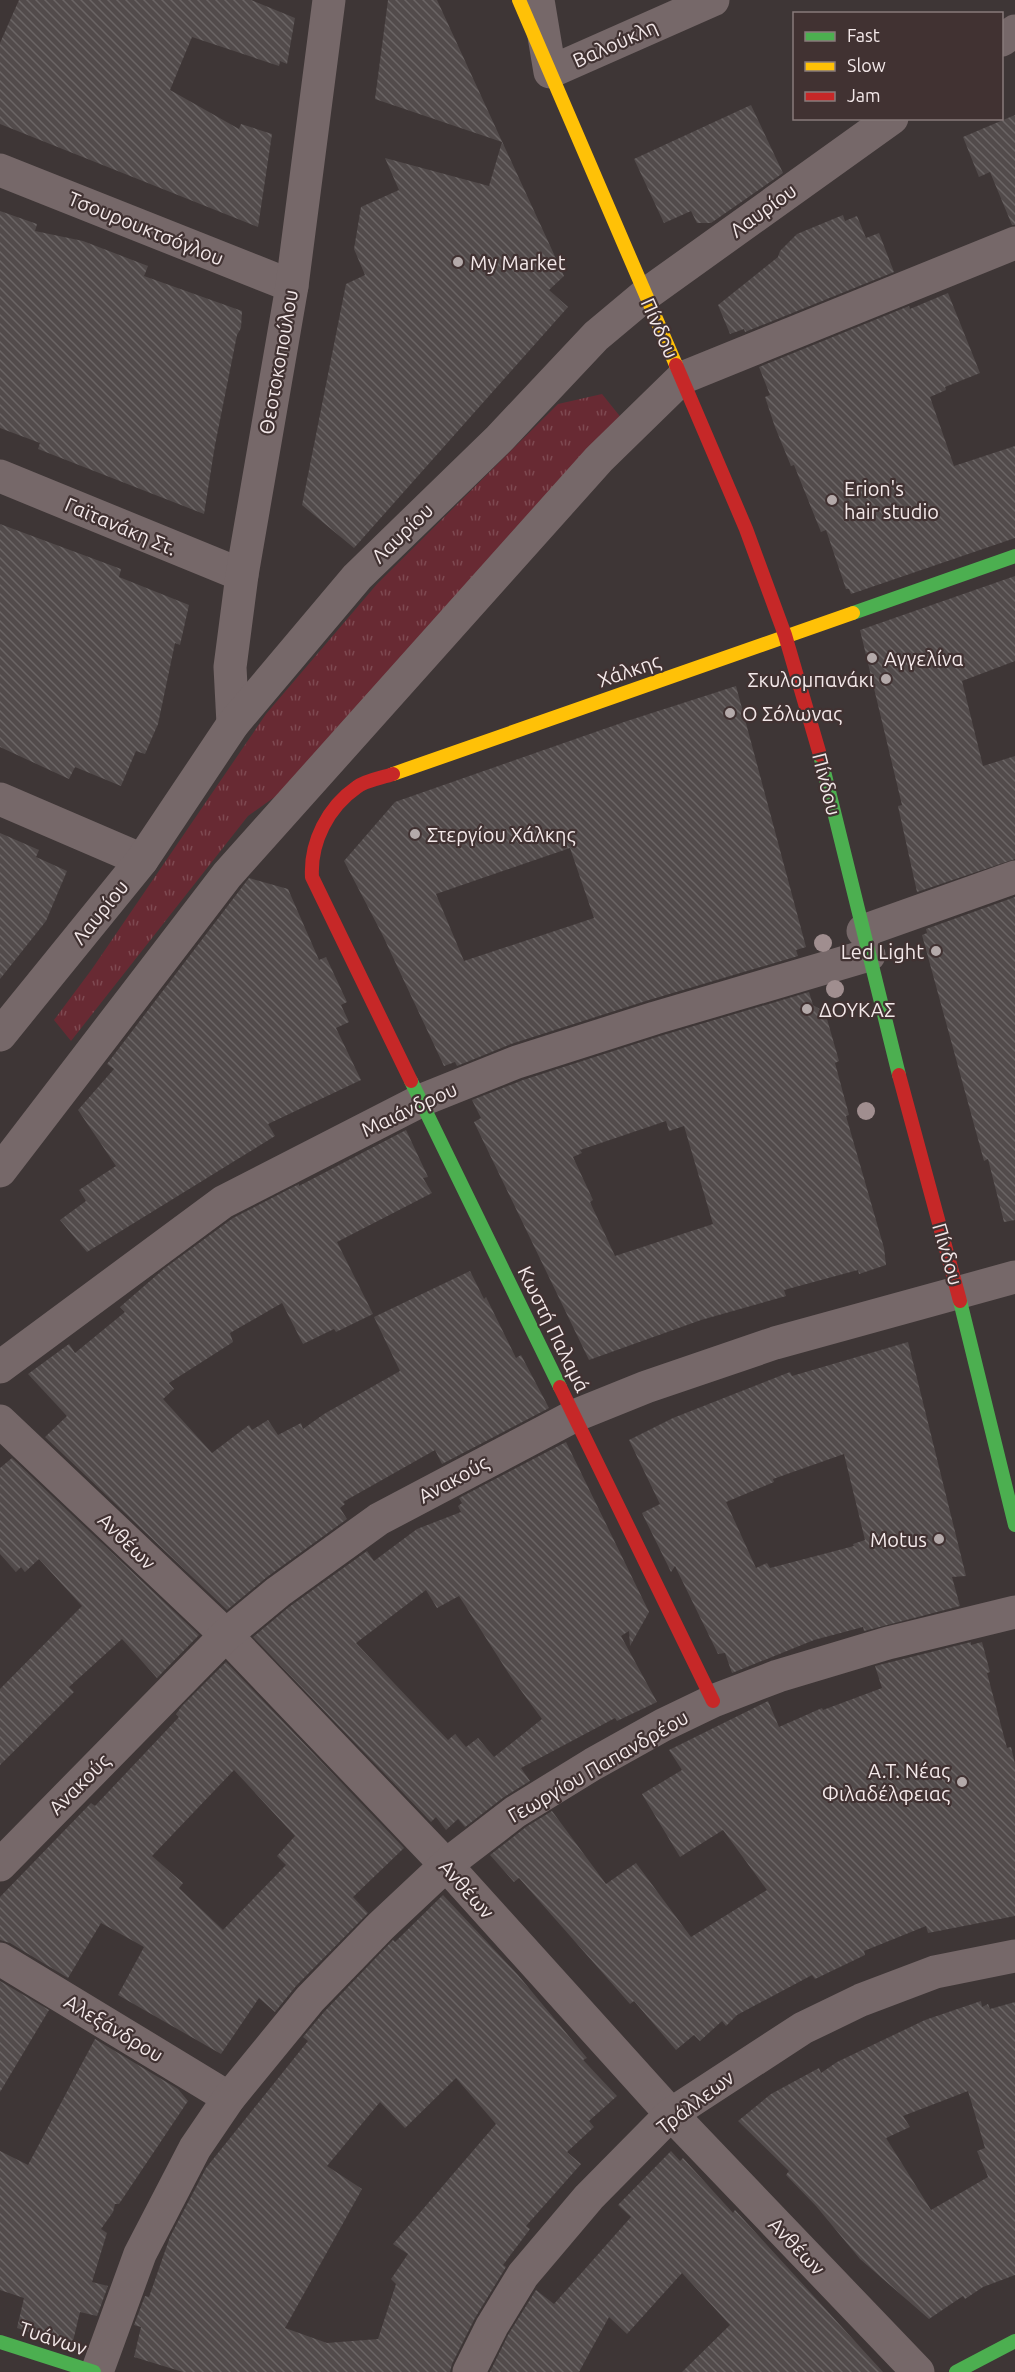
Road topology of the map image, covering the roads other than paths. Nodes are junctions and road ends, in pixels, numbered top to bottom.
1 (329, 0) edge
2 (519, 0) edge
3 (538, 0) edge
4 (713, 0) edge
5 (550, 72) junction
6 (889, 120) edge
7 (0, 170) edge
8 (1015, 243) edge
9 (292, 286) junction
10 (645, 295) junction
11 (682, 378) junction
12 (0, 476) edge
13 (1015, 556) edge
14 (242, 575) junction
15 (785, 635) junction
16 (233, 724) junction
17 (0, 799) edge
18 (142, 860) junction
19 (312, 877) joint
20 (1015, 877) edge
21 (866, 943) junction
22 (0, 1035) edge
23 (422, 1100) junction
24 (0, 1172) edge
25 (1015, 1277) edge
26 (958, 1292) junction
27 (0, 1367) edge
28 (574, 1416) junction
29 (0, 1421) edge
30 (1015, 1525) edge
31 (1015, 1612) edge
32 (226, 1635) junction
33 (713, 1701) junction
34 (0, 1865) edge
35 (446, 1865) junction
36 (1015, 1956) edge
37 (0, 1959) edge
38 (229, 2098) junction
39 (671, 2114) junction
40 (1015, 2341) edge
41 (0, 2342) edge
42 (95, 2372) edge
43 (469, 2372) edge
44 (918, 2372) edge
45 (956, 2372) edge

1 - 9 street, Θεοτοκοπούλου
2 - 5 street, Πίνδου
3 - 5 street, Πίνδου
4 - 5 street, Βαλούκλη
5 - 10 street, Πίνδου
6 - 10 street, Λαυρίου
7 - 9 street, Τσουρουκτσόγλου
8 - 11 street
9 - 14 street, Θεοτοκοπούλου
10 - 11 street, Πίνδου
10 - 16 street, Λαυρίου
11 - 15 street, Πίνδου
11 - 24 street
12 - 14 street, Γαϊτανάκη Στ.
13 - 15 street, Χάλκης
14 - 16 street, Θεοτοκοπούλου
15 - 19 street, Χάλκης
15 - 21 street, Πίνδου
16 - 18 street, Λαυρίου
17 - 18 street
18 - 22 street, Λαυρίου
19 - 23 street, Κωστή Παλαμά
20 - 21 street, Μαιάνδρου
21 - 23 street, Μαιάνδρου
21 - 26 street, Πίνδου
23 - 27 street, Μαιάνδρου
23 - 28 street, Κωστή Παλαμά
25 - 26 street, Ανακούς
26 - 28 street, Ανακούς
26 - 30 street, Πίνδου
28 - 32 street, Ανακούς
28 - 33 street, Κωστή Παλαμά
29 - 32 street, Ανθέων
31 - 33 street, Γεωργίου Παπανδρέου
32 - 34 street, Ανακούς
32 - 35 street, Ανθέων
33 - 35 street, Γεωργίου Παπανδρέου
35 - 38 street, Γεωργίου Παπανδρέου
35 - 39 street, Ανθέων
36 - 39 street, Τράλλεων
37 - 38 street, Αλεξάνδρου
38 - 42 street, Γεωργίου Παπανδρέου
39 - 43 street, Τράλλεων
39 - 44 street, Ανθέων
40 - 45 street
41 - 42 street, Τυάνων

